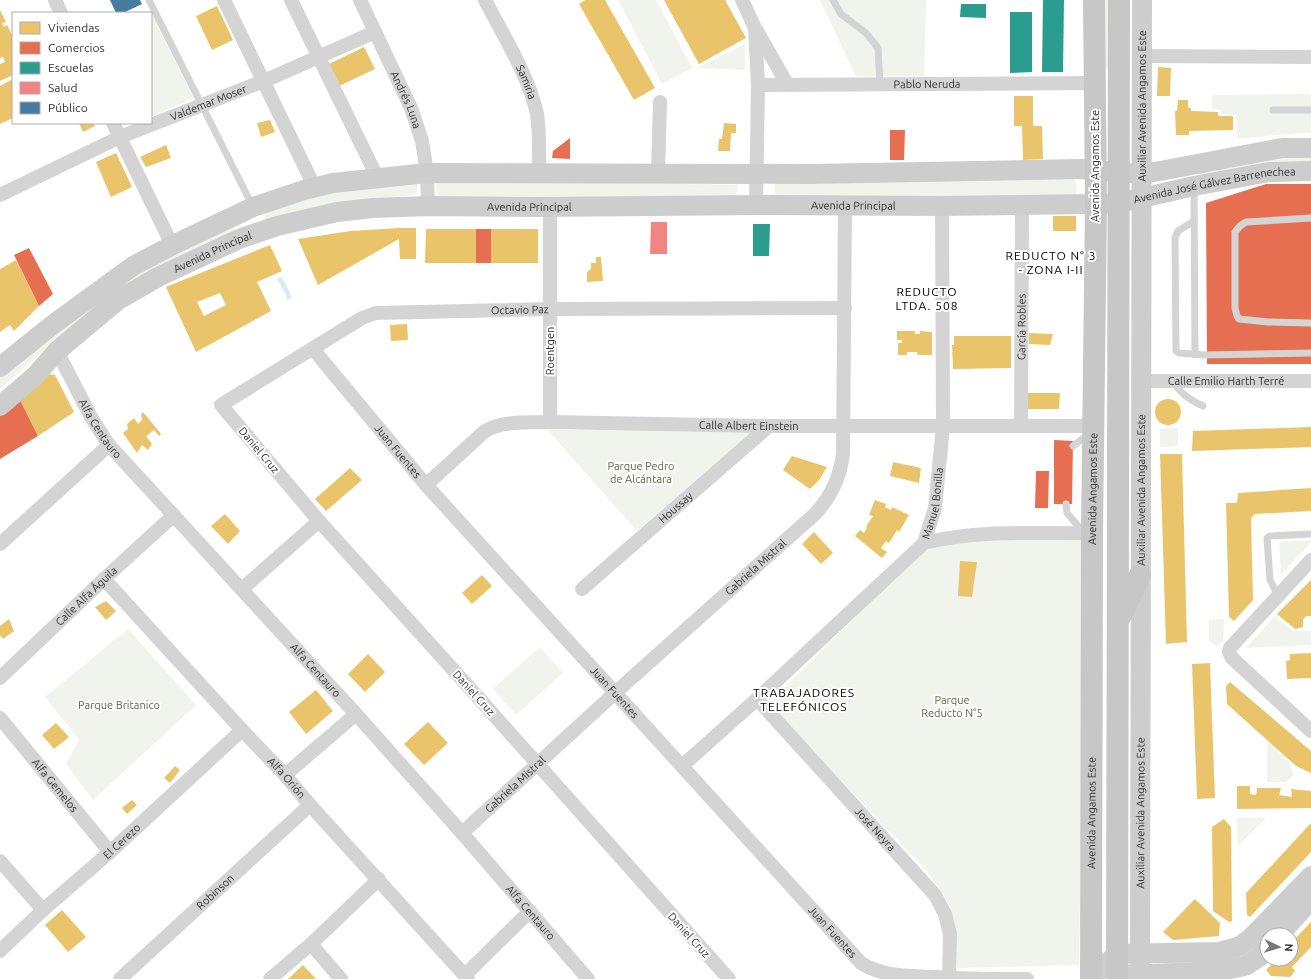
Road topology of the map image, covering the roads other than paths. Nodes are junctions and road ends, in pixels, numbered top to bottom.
1 (55, 0) edge
2 (150, 0) edge
3 (224, 0) edge
4 (291, 0) edge
5 (360, 0) edge
6 (485, 0) edge
7 (742, 0) edge
8 (833, 0) edge
9 (1094, 0) edge
10 (1119, 0) edge
11 (1142, 0) edge
12 (61, 12) edge
13 (755, 28) junction
14 (375, 32) junction
15 (1142, 56) junction
16 (319, 57) junction
17 (1311, 57) edge
18 (264, 81) junction
19 (1095, 83) junction
20 (758, 84) junction
21 (787, 84) junction
22 (880, 84) junction
23 (660, 102) dead end
24 (202, 104) junction
25 (1273, 110) dead end
26 (1311, 110) edge
27 (114, 124) edge
28 (120, 137) junction
29 (1311, 148) edge
30 (1192, 165) junction
31 (1096, 169) junction
32 (1311, 170) edge
33 (1119, 172) junction
34 (427, 173) junction
35 (539, 173) junction
36 (658, 173) junction
37 (756, 173) junction
38 (1142, 174) junction
39 (378, 179) junction
40 (1194, 186) junction
41 (315, 188) junction
42 (0, 195) edge
43 (1142, 198) junction
44 (1118, 203) junction
45 (1096, 204) junction
46 (756, 205) junction
47 (845, 205) junction
48 (1022, 205) junction
49 (428, 206) junction
50 (942, 206) junction
51 (550, 207) junction
52 (250, 209) junction
53 (1311, 218) edge
54 (1194, 221) junction
55 (256, 233) junction
56 (172, 245) junction
57 (845, 308) junction
58 (550, 309) junction
59 (1311, 323) edge
60 (313, 349) junction
61 (57, 351) junction
62 (1311, 353) edge
63 (1195, 355) junction
64 (0, 367) edge
65 (1141, 381) junction
66 (1172, 381) junction
67 (1311, 381) edge
68 (221, 405) joint
69 (0, 406) edge
70 (1202, 406) dead end
71 (550, 422) junction
72 (844, 425) junction
73 (769, 426) junction
74 (943, 426) junction
75 (1021, 426) junction
76 (1093, 428) junction
77 (109, 445) junction
78 (1073, 446) dead end
79 (426, 485) junction
80 (1066, 504) dead end
81 (174, 515) junction
82 (318, 521) junction
83 (1088, 533) junction
84 (1311, 534) edge
85 (924, 543) junction
86 (0, 544) edge
87 (1311, 560) edge
88 (1140, 575) junction
89 (104, 578) junction
90 (242, 589) junction
91 (582, 589) dead end
92 (1278, 596) junction
93 (1118, 622) junction
94 (0, 678) edge
95 (616, 692) junction
96 (757, 699) junction
97 (356, 714) junction
98 (0, 718) edge
99 (242, 730) junction
100 (1311, 731) edge
101 (537, 765) junction
102 (682, 766) junction
103 (285, 775) junction
104 (310, 805) junction
105 (462, 833) junction
106 (110, 852) junction
107 (0, 860) edge
108 (1311, 876) edge
109 (379, 879) junction
110 (1311, 900) edge
111 (43, 910) junction
112 (530, 911) junction
113 (1286, 927) edge
114 (311, 944) junction
115 (0, 951) edge
116 (1219, 952) junction
117 (1117, 954) junction
118 (1140, 954) junction
119 (1259, 957) edge
120 (1236, 974) edge
121 (1140, 976) edge
122 (467, 977) edge
123 (1116, 977) edge
124 (949, 978) edge
125 (120, 979) edge
126 (270, 979) edge
127 (341, 979) edge
128 (588, 979) edge
129 (729, 979) edge
130 (1027, 979) edge
131 (1087, 979) edge

1 - 12 street
2 - 24 lane
3 - 18 street
4 - 16 street
5 - 14 street, Andrés Luna
6 - 35 street, Samiria
7 - 13 street
8 - 22 lane
9 - 19 main road, Avenida Angamos Este
10 - 33 main road
11 - 15 main road, Auxiliar Avenida Angamos Este
13 - 20 street
13 - 21 street
14 - 16 street, Valdemar Moser
14 - 34 street, Andrés Luna
15 - 17 street
15 - 38 main road, Auxiliar Avenida Angamos Este
16 - 18 street, Valdemar Moser
16 - 39 street
18 - 24 street, Valdemar Moser
18 - 41 street
19 - 22 street, Pablo Neruda
19 - 31 main road, Avenida Angamos Este
20 - 21 street, Pablo Neruda
20 - 37 street
21 - 22 street, Pablo Neruda
23 - 36 street
24 - 28 street, Valdemar Moser
24 - 52 lane
25 - 26 lane
27 - 28 street
28 - 42 street, Valdemar Moser
28 - 56 street
29 - 30 main road
30 - 38 main road
30 - 40 main road
31 - 33 main road, Avenida Principal
31 - 37 main road, Avenida Principal
31 - 45 main road, Avenida Angamos Este
32 - 40 main road, Avenida José Gálvez Barrenechea
33 - 38 main road
33 - 44 main road
34 - 35 main road, Avenida Principal
34 - 39 main road, Avenida Principal
34 - 49 street, Andrés Luna
35 - 36 main road, Avenida Principal
36 - 37 main road, Avenida Principal
37 - 46 street
38 - 43 main road, Auxiliar Avenida Angamos Este
39 - 41 main road, Avenida Principal
40 - 43 main road, Avenida José Gálvez Barrenechea
40 - 54 lane
41 - 52 main road, Avenida Principal
43 - 44 main road, Avenida José Gálvez Barrenechea
43 - 65 main road, Auxiliar Avenida Angamos Este
44 - 45 main road, Avenida Principal
44 - 93 main road
45 - 48 main road, Avenida Principal
45 - 76 main road, Avenida Angamos Este
46 - 47 main road, Avenida Principal
46 - 51 main road, Avenida Principal
47 - 50 main road, Avenida Principal
47 - 57 street, Gabriela Mistral
48 - 50 main road, Avenida Principal
48 - 75 street, García Robles
49 - 51 main road, Avenida Principal
49 - 55 main road, Avenida Principal
50 - 74 street, Manuel Bonilla
51 - 58 street, Roentgen
52 - 55 main road
52 - 56 main road, Avenida Principal
53 - 59 lane
54 - 63 lane
54 - 63 lane
55 - 61 main road, Avenida Principal
56 - 64 main road, Avenida Principal
57 - 58 street, Octavio Paz
57 - 72 street, Gabriela Mistral
58 - 60 street, Octavio Paz
58 - 71 street, Roentgen
60 - 68 street, Octavio Paz
60 - 79 street, Juan Fuentes
61 - 69 main road, Avenida Principal
61 - 77 street, Alfa Centauro
62 - 63 lane
65 - 66 street, Calle Emilio Harth Terré
65 - 88 main road, Auxiliar Avenida Angamos Este
66 - 67 street, Calle Emilio Harth Terré
66 - 70 lane
68 - 82 street, Daniel Cruz
71 - 73 street, Calle Albert Einstein
71 - 79 street, Calle Albert Einstein
72 - 73 street, Calle Albert Einstein
72 - 74 street, Calle Albert Einstein
72 - 95 street, Gabriela Mistral
73 - 91 street, Houssay
74 - 75 street, Calle Albert Einstein
74 - 85 street, Manuel Bonilla
75 - 76 street, Calle Albert Einstein
76 - 78 lane
76 - 83 main road, Avenida Angamos Este
77 - 81 street, Alfa Centauro
77 - 86 street
79 - 95 street, Juan Fuentes
80 - 83 lane
81 - 89 street, Calle Alfa Águila
81 - 90 street, Alfa Centauro
82 - 90 street
82 - 101 street, Daniel Cruz
83 - 85 street
83 - 131 main road, Avenida Angamos Este
84 - 92 lane
85 - 96 street, Manuel Bonilla
87 - 92 street
88 - 93 main road
88 - 118 main road, Auxiliar Avenida Angamos Este
89 - 94 street, Calle Alfa Águila
89 - 99 street, Alfa Orión
90 - 97 street, Alfa Centauro
92 - 100 street
93 - 117 main road
95 - 101 street, Gabriela Mistral
95 - 102 street, Juan Fuentes
96 - 102 street, Manuel Bonilla
96 - 124 street, José Neyra
97 - 103 street
97 - 105 street, Alfa Centauro
98 - 106 street, Alfa Gemelos
99 - 103 street, Alfa Orión
99 - 106 street, El Cerezo
101 - 105 street, Gabriela Mistral
101 - 129 street, Daniel Cruz
102 - 124 street, Juan Fuentes
103 - 104 street, Alfa Orión
104 - 109 street, Alfa Orión
104 - 125 street, Robinson
105 - 112 street, Alfa Centauro
106 - 111 street, El Cerezo
107 - 111 street
108 - 116 main road
109 - 114 street
109 - 122 street, Alfa Orión
110 - 113 main road
111 - 115 street, El Cerezo
112 - 122 street
112 - 128 street, Alfa Centauro
114 - 126 street
114 - 127 street
116 - 118 main road
116 - 120 street
117 - 118 main road
117 - 123 main road
117 - 131 main road
118 - 121 main road, Auxiliar Avenida Angamos Este
119 - 120 main road
120 - 121 main road
121 - 123 main road
123 - 131 main road
124 - 130 street, Juan Fuentes

